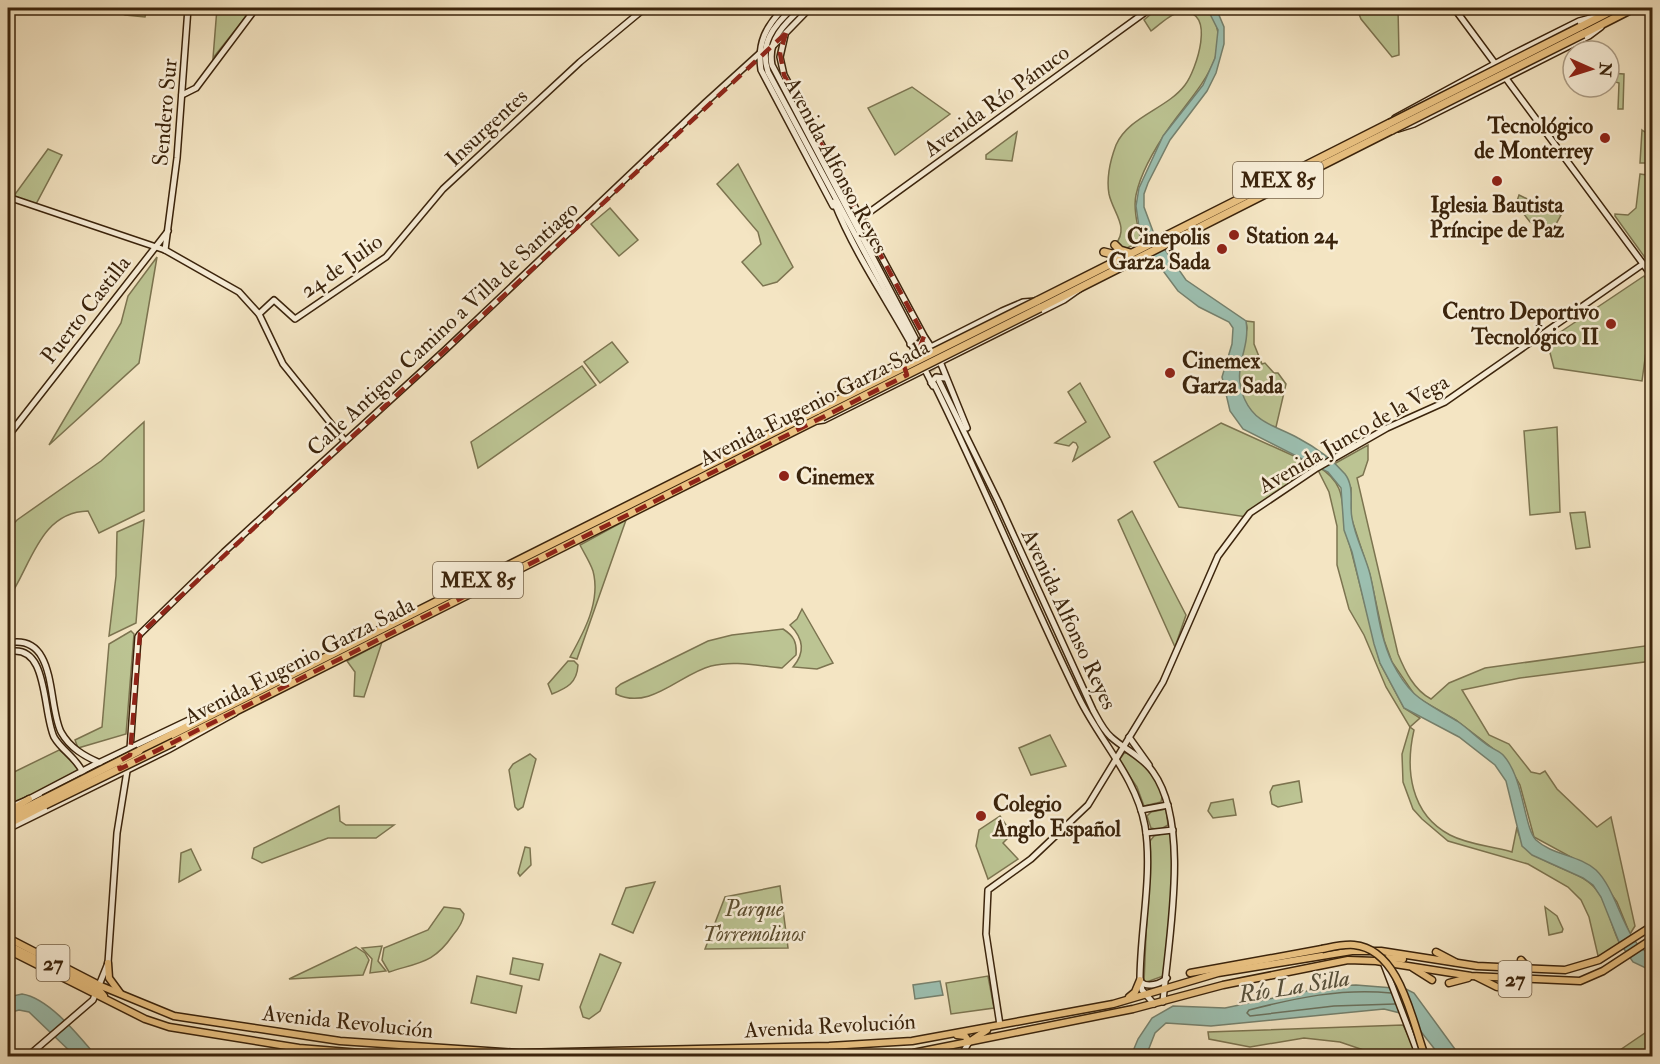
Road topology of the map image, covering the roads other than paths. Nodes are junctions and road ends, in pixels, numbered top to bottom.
1 (188, 8) edge
2 (256, 8) edge
3 (645, 8) edge
4 (784, 8) edge
5 (793, 8) edge
6 (802, 8) edge
7 (810, 8) edge
8 (1151, 8) edge
9 (1454, 8) edge
10 (1617, 8) edge
11 (1634, 8) edge
12 (1601, 20) junction
13 (786, 33) junction
14 (766, 50) junction
15 (1513, 54) junction
16 (766, 64) junction
17 (1495, 64) junction
18 (1521, 69) junction
19 (1475, 73) junction
20 (1505, 78) junction
21 (1484, 89) junction
22 (770, 90) junction
23 (182, 95) junction
24 (785, 103) junction
25 (1390, 127) junction
26 (829, 186) junction
27 (8, 197) edge
28 (845, 204) junction
29 (427, 208) joint
30 (860, 219) junction
31 (842, 220) junction
32 (168, 231) junction
33 (1115, 245) dead end
34 (155, 247) junction
35 (165, 250) junction
36 (1104, 252) dead end
37 (1127, 255) junction
38 (1644, 264) junction
39 (1653, 276) edge
40 (1082, 287) junction
41 (1039, 304) junction
42 (259, 314) junction
43 (958, 334) junction
44 (924, 336) junction
45 (912, 340) junction
46 (931, 348) junction
47 (963, 351) junction
48 (917, 355) junction
49 (936, 356) junction
50 (939, 363) junction
51 (922, 364) junction
52 (897, 365) junction
53 (926, 370) junction
54 (905, 381) junction
55 (937, 382) junction
56 (808, 416) junction
57 (818, 416) junction
58 (8, 436) edge
59 (345, 441) junction
60 (983, 476) junction
61 (8, 643) edge
62 (20, 643) junction
63 (8, 652) edge
64 (24, 652) junction
65 (220, 709) junction
66 (237, 711) junction
67 (1129, 737) junction
68 (1123, 747) junction
69 (128, 750) junction
70 (119, 754) junction
71 (91, 759) junction
72 (1115, 759) junction
73 (100, 763) junction
74 (1150, 767) junction
75 (83, 772) junction
76 (125, 772) junction
77 (73, 778) junction
78 (113, 778) junction
79 (96, 786) junction
80 (80, 794) junction
81 (123, 795) junction
82 (29, 800) joint
83 (44, 802) junction
84 (1168, 805) junction
85 (9, 810) edge
86 (1141, 810) junction
87 (8, 817) edge
88 (8, 824) edge
89 (8, 829) edge
90 (1173, 830) junction
91 (1146, 833) junction
92 (1653, 926) edge
93 (8, 938) edge
94 (1650, 941) edge
95 (8, 945) edge
96 (8, 950) edge
97 (1436, 952) dead end
98 (1412, 957) junction
99 (1521, 960) dead end
100 (1383, 962) junction
101 (108, 963) junction
102 (1461, 964) junction
103 (1239, 965) junction
104 (1396, 965) junction
105 (1413, 967) junction
106 (1528, 968) junction
107 (1190, 973) dead end
108 (1218, 973) junction
109 (1474, 977) junction
110 (1167, 978) junction
111 (1586, 979) junction
112 (1140, 980) junction
113 (1432, 980) dead end
114 (1390, 981) junction
115 (1449, 983) dead end
116 (1497, 987) dead end
117 (1574, 988) dead end
118 (1164, 989) junction
119 (96, 993) junction
120 (120, 993) junction
121 (1145, 995) junction
122 (106, 999) junction
123 (1125, 1001) junction
124 (1163, 1002) junction
125 (1154, 1004) junction
126 (158, 1010) junction
127 (174, 1016) junction
128 (152, 1022) junction
129 (996, 1025) junction
130 (169, 1027) junction
131 (941, 1036) junction
132 (969, 1042) junction
133 (42, 1045) junction
134 (518, 1055) edge
135 (27, 1056) edge
136 (34, 1056) edge
137 (397, 1056) edge
138 (881, 1056) edge
139 (961, 1056) edge
140 (1419, 1056) edge
141 (1425, 1056) edge

1 - 23 street, Sendero Sur
2 - 23 street
3 - 29 street, Insurgentes
4 - 14 street
5 - 14 street, Avenida Alfonso Reyes
6 - 14 street, Avenida Alfonso Reyes
7 - 13 street
8 - 30 street, Avenida Río Pánuco
9 - 17 street
10 - 12 highway, Avenida Eugenio Garza Sada
11 - 12 highway, Avenida Eugenio Garza Sada
12 - 15 street
12 - 18 street
12 - 25 highway, Avenida Eugenio Garza Sada / MEX 85, bridge
13 - 14 street
13 - 30 street
14 - 16 street
14 - 16 street, Avenida Alfonso Reyes
14 - 59 street, Calle Antiguo Camino a Villa de Santiago
15 - 17 street
15 - 18 street
16 - 22 street
16 - 24 street, Avenida Alfonso Reyes
16 - 28 street, Avenida Alfonso Reyes
17 - 19 street
17 - 20 street
18 - 20 street
19 - 21 street
19 - 25 street
20 - 21 street
20 - 38 street
21 - 25 street
22 - 24 street
22 - 31 street
23 - 32 street, Sendero Sur
24 - 26 street, Avenida Alfonso Reyes
25 - 37 highway, Avenida Eugenio Garza Sada / MEX 85
25 - 40 highway, Avenida Eugenio Garza Sada / MEX 85
26 - 31 street
26 - 45 street, Avenida Alfonso Reyes
27 - 34 street
28 - 30 street
28 - 45 street, Avenida Alfonso Reyes
29 - 42 street, 24 de Julio
30 - 44 street
31 - 45 street, Avenida Alfonso Reyes
32 - 34 street, Puerto Castilla
32 - 35 street, Sendero Sur
33 - 37 highway
34 - 35 street
34 - 58 street, Puerto Castilla
35 - 42 street
36 - 37 highway
37 - 41 highway, Avenida Eugenio Garza Sada / MEX 85
38 - 39 street
38 - 67 street, Avenida Junco de la Vega
40 - 41 highway, Avenida Eugenio Garza Sada
40 - 47 street
41 - 43 street
41 - 57 highway, Avenida Eugenio Garza Sada / MEX 85, bridge
42 - 59 street
43 - 46 street
43 - 47 street
43 - 49 street
44 - 45 street
44 - 46 street
45 - 48 street, Avenida Alfonso Reyes
46 - 48 street
46 - 49 street
46 - 51 street
47 - 50 street
48 - 51 street, Avenida Alfonso Reyes
48 - 52 street
49 - 50 street
49 - 53 street
50 - 53 street
50 - 55 street
51 - 53 street
51 - 54 street
52 - 54 street
52 - 56 street
53 - 54 street
53 - 55 street
54 - 57 street
55 - 60 street, Avenida Alfonso Reyes
55 - 60 street
56 - 57 highway, Avenida Eugenio Garza Sada / MEX 85
56 - 65 highway, Avenida Eugenio Garza Sada / MEX 85
57 - 66 highway, Avenida Eugenio Garza Sada / MEX 85
59 - 69 street, Calle Antiguo Camino a Villa de Santiago
60 - 68 street, Avenida Alfonso Reyes
60 - 72 street, Avenida Alfonso Reyes
61 - 62 street
62 - 64 street
62 - 71 street
63 - 64 street
64 - 75 street
65 - 69 street
65 - 83 highway, Avenida Eugenio Garza Sada / MEX 85, bridge
66 - 76 street
66 - 83 highway, Avenida Eugenio Garza Sada / MEX 85, bridge
67 - 68 street, Avenida Junco de la Vega
67 - 74 street
68 - 72 street, Avenida Junco de la Vega
68 - 74 street, Avenida Alfonso Reyes
69 - 70 street
69 - 71 street
70 - 73 street
70 - 76 street
71 - 73 street
72 - 86 street, Avenida Alfonso Reyes
72 - 129 street, Avenida Junco de la Vega
73 - 75 street
73 - 78 street
74 - 84 street, Avenida Alfonso Reyes
75 - 77 street
75 - 79 street
76 - 78 street
76 - 81 street
77 - 80 street
77 - 82 street
78 - 79 street
78 - 81 street
79 - 80 street
80 - 89 street
81 - 101 street
82 - 85 main road
83 - 87 highway, Avenida Eugenio Garza Sada / MEX 85
83 - 88 highway, Avenida Eugenio Garza Sada / MEX 85
84 - 86 street
84 - 90 street, Avenida Alfonso Reyes
86 - 91 street, Avenida Alfonso Reyes
90 - 91 street
90 - 110 street, Avenida Alfonso Reyes
91 - 112 street, Avenida Alfonso Reyes
92 - 106 main road, Avenida Revolución / 27
93 - 119 main road, Avenida Revolución / 27
94 - 111 main road, Avenida Revolución / 27
95 - 119 main road
96 - 119 main road, Avenida Revolución / 27
97 - 102 main road
98 - 100 main road
98 - 102 main road, Avenida Revolución / 27
98 - 108 main road, Avenida Revolución / 27
99 - 106 main road
100 - 104 main road, Avenida Revolución / 27
100 - 114 street
100 - 124 main road, Avenida Revolución / 27
101 - 119 street
101 - 120 main road
102 - 106 main road, Avenida Revolución / 27
103 - 107 main road
103 - 108 main road
103 - 141 main road, bridge
104 - 105 main road, Avenida Revolución / 27
104 - 114 street, bridge
105 - 109 main road, Avenida Revolución / 27
105 - 113 main road
108 - 118 main road, Avenida Revolución / 27
109 - 111 main road, Avenida Revolución / 27
109 - 115 main road
109 - 116 main road
110 - 112 street
110 - 118 street, Avenida Alfonso Reyes
111 - 117 main road
112 - 121 street, Avenida Alfonso Reyes
112 - 123 main road
114 - 140 street
118 - 121 main road, Avenida Revolución / 27
118 - 124 street, Avenida Alfonso Reyes
119 - 120 main road, Avenida Revolución / 27
119 - 122 main road
119 - 122 main road
119 - 133 street
120 - 126 main road, Avenida Revolución / 27
121 - 123 main road, Avenida Revolución / 27
121 - 125 street, Avenida Alfonso Reyes
122 - 128 main road, Avenida Revolución
123 - 129 main road, Avenida Revolución / 27
124 - 125 main road, Avenida Revolución / 27
125 - 132 main road, Avenida Revolución / 27
126 - 127 main road, Avenida Revolución / 27
126 - 128 main road
127 - 130 main road
127 - 134 main road, Avenida Revolución / 27
128 - 130 main road, Avenida Revolución
129 - 131 main road, Avenida Revolución / 27
129 - 132 main road
130 - 137 main road, Avenida Revolución
131 - 132 main road
131 - 134 main road, Avenida Revolución / 27
132 - 138 main road, Avenida Revolución / 27
132 - 139 street
133 - 135 street
133 - 136 street

